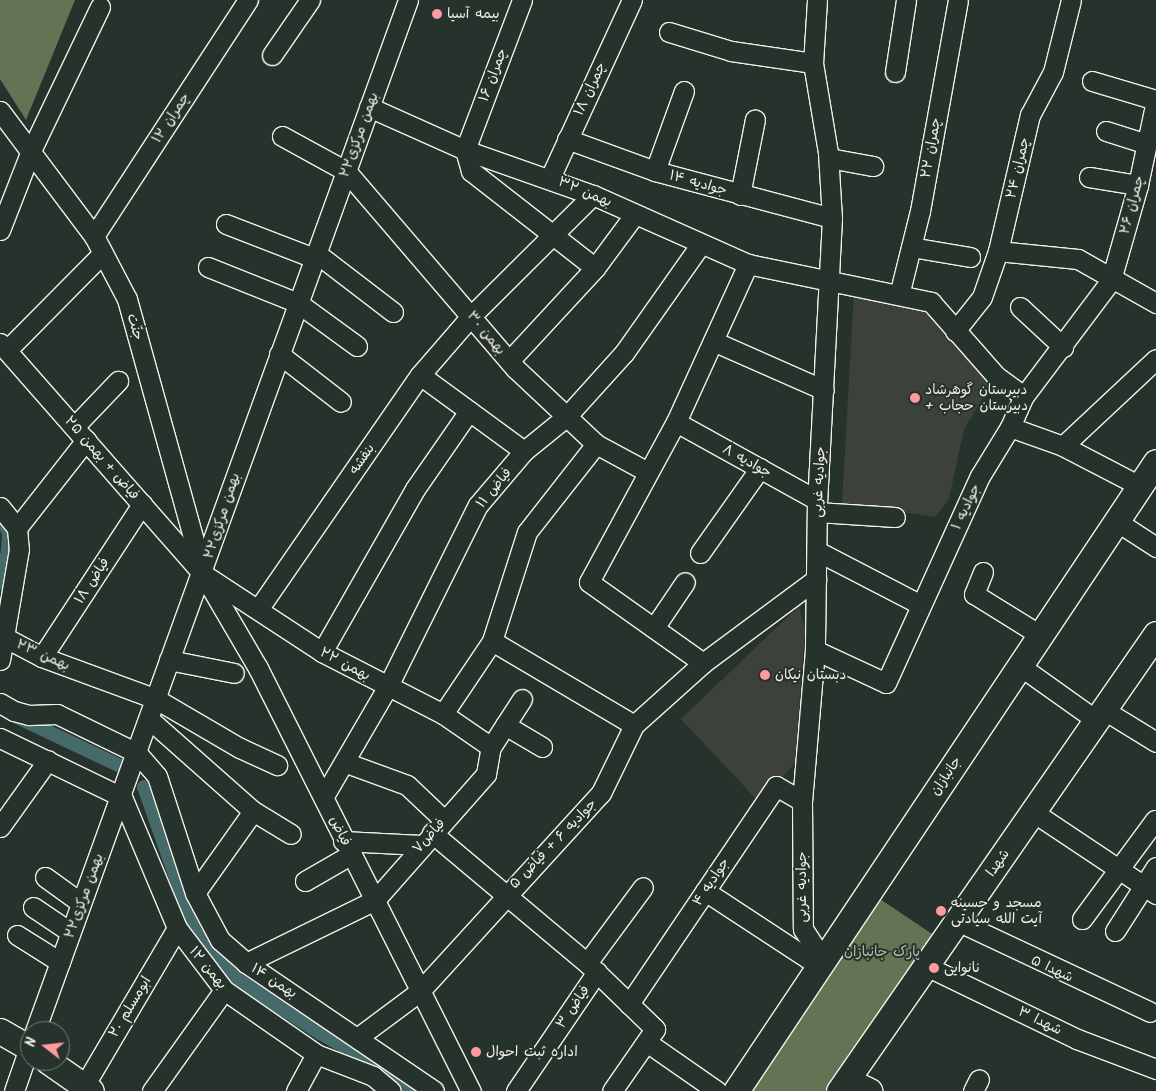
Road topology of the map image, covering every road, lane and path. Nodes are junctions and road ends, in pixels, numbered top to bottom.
1 (248, 0) edge
2 (310, 0) edge
3 (408, 0) edge
4 (522, 0) edge
5 (632, 0) edge
6 (817, 0) edge
7 (906, 0) edge
8 (958, 0) edge
9 (1071, 0) edge
10 (100, 7) dead end
11 (669, 32) dead end
12 (272, 55) dead end
13 (813, 64) junction
14 (895, 72) dead end
15 (1092, 81) dead end
16 (684, 91) dead end
17 (1156, 100) edge
18 (369, 107) junction
19 (0, 110) edge
20 (755, 119) dead end
21 (1106, 131) dead end
22 (282, 136) dead end
23 (567, 139) junction
24 (1147, 144) junction
25 (465, 150) junction
26 (30, 153) junction
27 (829, 158) junction
28 (873, 166) dead end
29 (346, 171) junction
30 (655, 171) junction
31 (1089, 176) dead end
32 (550, 178) junction
33 (1138, 186) junction
34 (593, 195) junction
35 (740, 195) junction
36 (635, 214) junction
37 (832, 218) junction
38 (226, 224) dead end
39 (0, 230) edge
40 (94, 236) junction
41 (553, 236) junction
42 (701, 244) junction
43 (911, 247) junction
44 (998, 252) junction
45 (103, 253) junction
46 (315, 255) junction
47 (970, 257) dead end
48 (748, 264) junction
49 (208, 267) dead end
50 (595, 268) junction
51 (1112, 280) junction
52 (831, 281) junction
53 (899, 295) junction
54 (298, 303) junction
55 (1156, 303) edge
56 (1020, 308) dead end
57 (393, 312) dead end
58 (472, 315) junction
59 (956, 331) junction
60 (713, 341) junction
61 (3, 346) edge
62 (357, 346) dead end
63 (1063, 347) junction
64 (279, 354) junction
65 (1156, 359) edge
66 (510, 361) junction
67 (420, 375) junction
68 (118, 381) dead end
69 (824, 390) junction
70 (1024, 396) junction
71 (341, 402) dead end
72 (469, 411) junction
73 (568, 416) junction
74 (676, 422) junction
75 (1010, 426) junction
76 (80, 434) junction
77 (596, 444) junction
78 (1063, 446) junction
79 (524, 451) junction
80 (1156, 462) edge
81 (760, 468) junction
82 (646, 471) junction
83 (1140, 486) junction
84 (142, 504) junction
85 (817, 506) junction
86 (0, 507) edge
87 (895, 517) dead end
88 (1116, 521) junction
89 (17, 528) junction
90 (1156, 547) edge
91 (817, 551) junction
92 (700, 553) dead end
93 (983, 572) dead end
94 (203, 574) junction
95 (816, 579) junction
96 (685, 582) dead end
97 (921, 605) junction
98 (259, 608) junction
99 (654, 628) junction
100 (1040, 635) junction
101 (4, 637) junction
102 (1154, 640) edge
103 (492, 641) junction
104 (815, 650) junction
105 (322, 652) junction
106 (42, 658) junction
107 (0, 660) edge
108 (169, 660) junction
109 (703, 663) junction
110 (1020, 666) junction
111 (234, 673) dead end
112 (388, 686) junction
113 (156, 699) junction
114 (522, 699) dead end
115 (0, 703) edge
116 (443, 714) junction
117 (1100, 715) junction
118 (149, 719) junction
119 (505, 725) junction
120 (634, 725) junction
121 (0, 738) edge
122 (1156, 742) edge
123 (491, 747) junction
124 (542, 747) dead end
125 (137, 753) junction
126 (48, 760) junction
127 (344, 762) junction
128 (277, 765) dead end
129 (324, 796) junction
130 (122, 797) junction
131 (802, 801) junction
132 (253, 811) junction
133 (1033, 812) junction
134 (1155, 820) edge
135 (0, 827) edge
136 (432, 832) junction
137 (291, 834) dead end
138 (347, 847) junction
139 (1156, 867) edge
140 (1118, 869) junction
141 (46, 877) dead end
142 (305, 882) dead end
143 (643, 887) dead end
144 (1150, 890) edge
145 (705, 891) junction
146 (195, 893) junction
147 (504, 896) junction
148 (375, 900) junction
149 (81, 903) junction
150 (33, 908) dead end
151 (1082, 920) dead end
152 (957, 922) junction
153 (177, 928) junction
154 (1115, 931) dead end
155 (70, 932) junction
156 (17, 935) dead end
157 (60, 962) junction
158 (246, 963) junction
159 (821, 963) junction
160 (926, 966) junction
161 (592, 967) junction
162 (224, 990) junction
163 (420, 991) junction
164 (630, 1004) junction
165 (1150, 1012) dead end
166 (43, 1021) edge
167 (0, 1031) edge
168 (357, 1038) junction
169 (20, 1040) edge
170 (648, 1043) junction
171 (316, 1054) junction
172 (1156, 1069) edge
173 (24, 1071) edge
174 (66, 1071) edge
175 (843, 1085) edge
176 (88, 1088) edge
177 (14, 1091) edge
178 (152, 1091) edge
179 (296, 1091) edge
180 (391, 1091) edge
181 (434, 1091) edge
182 (471, 1091) edge
183 (516, 1091) edge
184 (612, 1091) edge
185 (717, 1091) edge
186 (736, 1091) edge
187 (870, 1091) edge

1 - 40 street, چمران ۱۲
2 - 12 street
3 - 18 street, ۲۲بهمن مرکزی
4 - 25 street, چمران ۱۶
5 - 23 street, چمران ۱۸
6 - 13 street, جوادیه غربی
7 - 14 street
8 - 43 street, چمران ۲۲
9 - 44 street, چمران ۲۴
10 - 26 street
11 - 13 street
13 - 27 street, جوادیه غربی
15 - 17 street
16 - 30 street
17 - 24 street, چمران ۲۶
18 - 25 street, بهمن ۳۲
18 - 29 street, ۲۲بهمن مرکزی
19 - 26 street, جنّت
20 - 35 street
21 - 24 street
22 - 29 street
23 - 30 street, جوادیه ۱۴
23 - 32 street, چمران ۱۸
24 - 33 street, چمران ۲۶
25 - 32 street, بهمن ۳۲
25 - 41 street
26 - 39 street
26 - 40 street, جنّت
27 - 28 street
27 - 37 street, جوادیه غربی
29 - 46 street, ۲۲بهمن مرکزی
29 - 58 street, بهمن ۳۰
30 - 35 street, جوادیه ۱۴
31 - 33 street
32 - 34 street, بهمن ۳۲
33 - 51 street, چمران ۲۶
34 - 36 street, بهمن ۳۲
34 - 41 street, بنفشه
35 - 37 street, جوادیه ۱۴
36 - 42 street, بهمن ۳۲
36 - 50 street
37 - 52 street, جوادیه غربی
38 - 46 street
40 - 45 street, جنّت
41 - 50 street
41 - 58 street, بنفشه
42 - 48 street, بهمن ۳۲
42 - 73 street, فیاض ۱۱
43 - 47 street
43 - 53 street, چمران ۲۲
44 - 51 street
44 - 59 street, چمران ۲۴
45 - 61 street
45 - 94 street, جنّت
46 - 54 street, ۲۲بهمن مرکزی
46 - 57 street
48 - 52 street, بهمن ۳۲
48 - 60 street
49 - 54 street
50 - 66 street
51 - 55 street
51 - 63 street, جوادیه ۱
52 - 53 street, بهمن ۳۲
52 - 69 street, جوادیه غربی
53 - 59 street, بهمن ۳۲
54 - 62 street
54 - 64 street, ۲۲بهمن مرکزی
56 - 63 street
58 - 66 street, بهمن ۳۰
58 - 67 street, بنفشه
59 - 70 street, بهمن ۳۲
60 - 69 street
60 - 74 street
61 - 76 street, فیاض + بهمن ۲۵
63 - 70 street, جوادیه ۱
64 - 71 street
64 - 94 street, ۲۲بهمن مرکزی
65 - 78 street
66 - 73 street, بهمن ۳۰
67 - 72 street
67 - 98 street, بنفشه
68 - 76 street
69 - 85 street, جوادیه غربی
70 - 75 street, جوادیه ۱
72 - 79 street
72 - 105 street
73 - 77 street, بهمن ۳۰
73 - 79 street, فیاض ۱۱
74 - 81 street, جوادیه ۸
74 - 82 street
75 - 78 street
75 - 97 street, جوادیه ۱
76 - 84 street, فیاض + بهمن ۲۵
76 - 89 street
77 - 82 street, بهمن ۳۰
77 - 103 street
78 - 83 street
79 - 112 street, فیاض ۱۱
80 - 83 main road, جانبازان
81 - 85 street, جوادیه ۸
81 - 92 street
82 - 99 street
83 - 88 main road, جانبازان
84 - 94 street, فیاض + بهمن ۲۵
84 - 106 street, فیاض ۱۸
85 - 87 street
85 - 91 street, جوادیه غربی
86 - 89 street
88 - 90 street
88 - 100 main road, جانبازان
89 - 101 street, بهمن ۲۳
91 - 95 street, جوادیه غربی
91 - 97 street
93 - 100 street
94 - 98 street, بهمن ۲۲
94 - 108 street, ۲۲بهمن مرکزی
94 - 129 street, فیاض
95 - 104 street, جوادیه غربی
95 - 109 street, جوادیه ۶ + فیاض ۵
96 - 99 street
97 - 104 street, جوادیه ۱
98 - 105 street, بهمن ۲۲
99 - 109 street
100 - 110 main road, جانبازان
101 - 106 street, بهمن ۲۳
101 - 107 street
102 - 117 main road, شهدا
103 - 116 street
103 - 120 street
104 - 131 street, جوادیه غربی
105 - 112 street, بهمن ۲۲
106 - 113 street, بهمن ۲۳
108 - 111 street
108 - 113 street, ۲۲بهمن مرکزی
109 - 120 street, جوادیه ۶ + فیاض ۵
110 - 117 street
110 - 159 main road, جانبازان
112 - 116 street, بهمن ۲۲
112 - 127 street, فیاض ۱۱
113 - 118 street, ۲۲بهمن مرکزی
113 - 128 street, بهمن ۲۳
114 - 119 street
115 - 125 street
116 - 123 street, بهمن ۲۲
117 - 122 street
117 - 133 main road, شهدا
118 - 125 street, ۲۲بهمن مرکزی
118 - 132 street
119 - 123 street
119 - 124 street
120 - 147 street, جوادیه ۶ + فیاض ۵
121 - 126 street
123 - 136 street, فیاض۷
125 - 130 street, ۲۲بهمن مرکزی
125 - 146 street, بهمن ۱۴
126 - 130 street
126 - 135 street
127 - 129 street, فیاض ۱۱
127 - 136 street
129 - 138 street, فیاض
130 - 149 street, ۲۲بهمن مرکزی
130 - 153 street, بهمن ۱۲
131 - 145 street, جوادیه ۴
131 - 159 street, جوادیه غربی
132 - 137 street
132 - 146 street
133 - 140 street
133 - 152 main road, شهدا
134 - 140 street
136 - 138 street
136 - 147 street
136 - 148 street, فیاض۷
138 - 142 street
138 - 148 street, فیاض
139 - 144 street
140 - 144 street
140 - 151 street
141 - 149 street
143 - 161 street, فیاض ۳
144 - 154 street
145 - 159 street
145 - 164 street, جوادیه ۴
146 - 158 street, بهمن ۱۴
147 - 161 street
147 - 163 street, جوادیه ۶ + فیاض ۵
148 - 158 street
148 - 163 street, فیاض
149 - 155 street, ۲۲بهمن مرکزی
150 - 155 street
152 - 160 main road, شهدا
152 - 165 street, شهدا ۵
153 - 162 street, بهمن ۱۲
153 - 176 street, ابومسلم ۲۰
155 - 157 street, ۲۲بهمن مرکزی
156 - 157 street
157 - 166 street, ۲۲بهمن مرکزی
158 - 168 street, بهمن ۱۴
159 - 186 main road, جانبازان
160 - 172 street, شهدا ۳
160 - 175 main road, شهدا
161 - 164 street
161 - 183 street, فیاض ۳
162 - 171 street, بهمن ۱۲
162 - 178 street
163 - 168 street, جوادیه ۶ + فیاض ۵
163 - 182 street, فیاض
164 - 170 street
167 - 169 main road
168 - 181 street, بهمن ۱۴
170 - 184 street
170 - 185 street
171 - 179 street
171 - 180 street, بهمن ۱۲
173 - 177 street, ۲۲بهمن مرکزی
174 - 176 main road
175 - 187 main road

